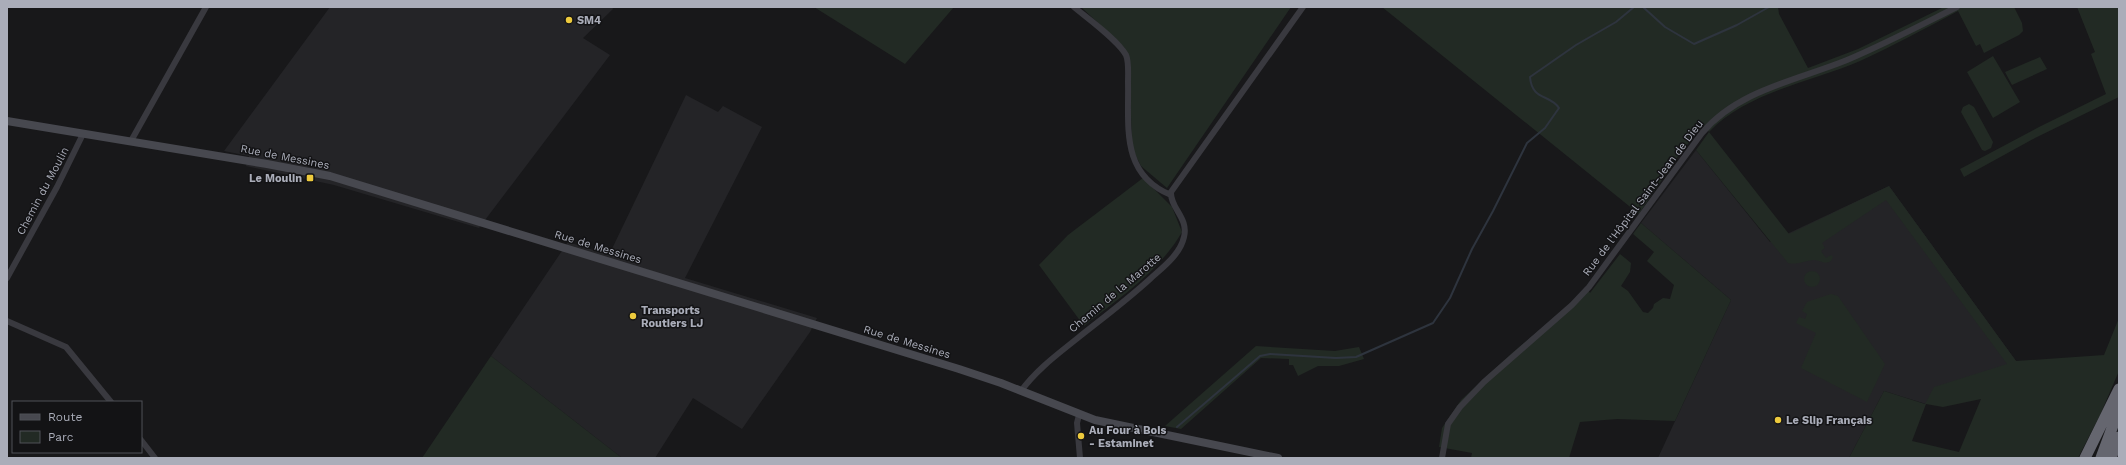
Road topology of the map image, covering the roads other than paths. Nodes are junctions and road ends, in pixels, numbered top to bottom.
1 (206, 7) edge
2 (1074, 7) edge
3 (1303, 7) edge
4 (1958, 7) edge
5 (7, 121) edge
6 (84, 134) junction
7 (130, 141) junction
8 (1171, 195) junction
9 (7, 278) edge
10 (7, 321) edge
11 (2119, 389) edge
12 (1021, 391) junction
13 (110, 401) edge
14 (2119, 409) edge
15 (1079, 415) junction
16 (2119, 437) edge
17 (142, 441) edge
18 (155, 458) edge
19 (1080, 458) edge
20 (1278, 458) edge
21 (1442, 458) edge
22 (2085, 458) edge
23 (2101, 458) edge
24 (2111, 458) edge

1 - 7 street
2 - 8 street
3 - 8 street
4 - 21 street, Rue de l'Hôpital Saint-Jean de Dieu
5 - 6 main road, Rue de Messines
6 - 7 main road, Rue de Messines
6 - 9 street, Chemin du Moulin
7 - 12 main road, Rue de Messines
8 - 12 street, Chemin de la Marotte
10 - 13 street
11 - 22 highway
12 - 15 main road, Rue de Messines
14 - 23 highway
15 - 19 street
15 - 20 main road, Rue de Messines
16 - 24 highway
17 - 18 street

